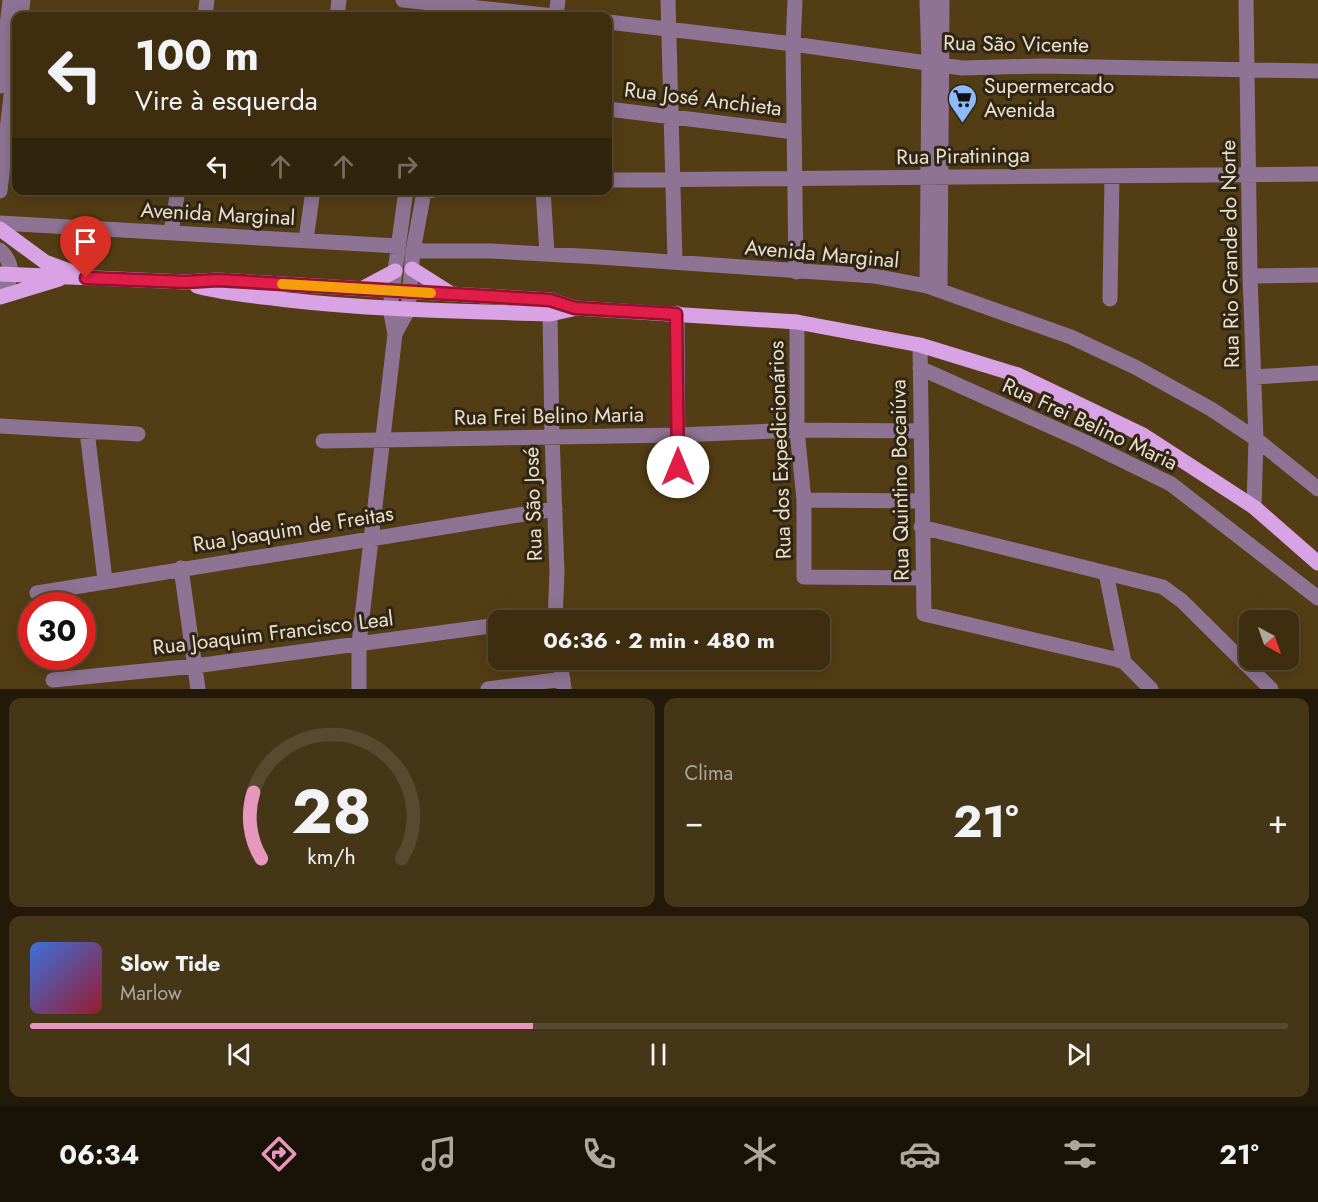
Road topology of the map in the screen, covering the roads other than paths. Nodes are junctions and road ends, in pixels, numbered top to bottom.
1 (10, 0) edge
2 (404, 0) edge
3 (668, 0) edge
4 (795, 0) edge
5 (927, 0) edge
6 (942, 0) edge
7 (1246, 0) edge
8 (432, 7) edge
9 (496, 9) edge
10 (521, 12) edge
11 (612, 22) edge
12 (669, 29) junction
13 (12, 38) edge
14 (793, 44) junction
15 (12, 59) edge
16 (12, 65) edge
17 (936, 65) junction
18 (1246, 69) junction
19 (1318, 71) edge
20 (0, 86) edge
21 (612, 110) edge
22 (671, 117) junction
23 (794, 132) junction
24 (3, 134) edge
25 (1318, 174) edge
26 (1248, 175) junction
27 (1112, 176) junction
28 (934, 178) junction
29 (796, 179) junction
30 (612, 180) edge
31 (672, 180) junction
32 (0, 191) edge
33 (177, 195) edge
34 (312, 195) edge
35 (405, 195) edge
36 (423, 195) edge
37 (543, 195) edge
38 (0, 223) edge
39 (0, 229) edge
40 (171, 232) junction
41 (306, 240) junction
42 (398, 246) junction
43 (1, 249) edge
44 (413, 251) junction
45 (547, 253) junction
46 (675, 262) junction
47 (412, 269) junction
48 (395, 271) junction
49 (796, 272) junction
50 (5, 274) edge
51 (1318, 275) edge
52 (68, 276) junction
53 (1250, 276) junction
54 (86, 278) junction
55 (186, 282) junction
56 (361, 288) junction
57 (933, 288) junction
58 (392, 290) junction
59 (410, 292) junction
60 (450, 293) junction
61 (0, 295) edge
62 (1110, 299) dead end
63 (390, 308) junction
64 (575, 308) junction
65 (408, 310) junction
66 (550, 314) junction
67 (676, 314) junction
68 (797, 322) junction
69 (395, 334) junction
70 (920, 345) junction
71 (920, 368) junction
72 (1318, 374) edge
73 (1254, 376) junction
74 (0, 426) edge
75 (797, 430) junction
76 (87, 431) junction
77 (920, 431) junction
78 (138, 434) dead end
79 (678, 435) junction
80 (552, 436) junction
81 (1256, 439) junction
82 (384, 440) junction
83 (323, 441) dead end
84 (678, 467) dead end
85 (1318, 489) edge
86 (804, 500) junction
87 (922, 501) junction
88 (1254, 507) junction
89 (555, 509) junction
90 (921, 527) junction
91 (373, 538) junction
92 (1318, 563) edge
93 (181, 568) junction
94 (1106, 573) junction
95 (922, 578) junction
96 (105, 580) junction
97 (42, 592) edge
98 (1318, 598) edge
99 (555, 610) edge
100 (488, 626) edge
101 (359, 643) junction
102 (1124, 662) junction
103 (195, 666) junction
104 (54, 680) dead end
105 (563, 684) edge
106 (198, 689) edge
107 (359, 689) edge
108 (488, 689) edge
109 (1152, 689) edge
110 (1271, 689) edge

1 - 13 street
2 - 8 street
3 - 12 street
4 - 14 street
5 - 17 street
6 - 17 street
7 - 18 street, Rua Rio Grande do Norte
8 - 9 street
9 - 10 street
11 - 12 street, Rua São Vicente
12 - 14 street, Rua São Vicente
12 - 22 street
14 - 17 street, Rua São Vicente
14 - 23 street
15 - 20 street
16 - 24 street
17 - 18 street, Rua São Vicente
17 - 28 street
18 - 19 street, Rua São Vicente
18 - 26 street, Rua Rio Grande do Norte
21 - 22 street, Rua José Anchieta
22 - 23 street, Rua José Anchieta
22 - 31 street
23 - 29 street
24 - 32 street
25 - 26 street, Rua Piratininga
26 - 27 street, Rua Piratininga
26 - 53 street, Rua Rio Grande do Norte
27 - 28 street, Rua Piratininga
27 - 62 street
28 - 29 street, Rua Piratininga
28 - 57 street
29 - 31 street, Rua Piratininga
29 - 49 street
30 - 31 street, Rua Piratininga
31 - 46 street
33 - 40 street
34 - 41 street
35 - 42 street
36 - 44 street
37 - 45 street
38 - 40 street, Avenida Marginal
39 - 54 main road
40 - 41 street, Avenida Marginal
41 - 42 street, Avenida Marginal
42 - 48 street
43 - 50 street
44 - 45 street, Avenida Marginal
44 - 47 street
45 - 46 street, Avenida Marginal
46 - 49 street, Avenida Marginal
47 - 59 street
47 - 60 main road
48 - 56 main road
48 - 58 street
49 - 57 street, Avenida Marginal
50 - 52 main road
50 - 61 street
51 - 53 street
52 - 54 main road
52 - 61 main road
53 - 73 street, Rua Rio Grande do Norte
54 - 55 main road
55 - 56 main road
55 - 63 main road
56 - 58 main road
57 - 81 street, Avenida Marginal
58 - 59 main road
58 - 63 street
59 - 60 main road
59 - 65 street
60 - 64 main road
63 - 65 main road
63 - 69 street
64 - 66 main road
64 - 67 main road
65 - 66 main road
65 - 69 street
66 - 80 street, Rua São José
67 - 68 main road
67 - 79 street
68 - 70 main road
68 - 75 street, Rua dos Expedicionários
69 - 82 street
70 - 71 street, Rua Quintino Bocaiúva
70 - 88 main road
71 - 77 street, Rua Quintino Bocaiúva
71 - 98 street, Rua Frei Belino Maria
72 - 73 street
73 - 81 street, Rua Rio Grande do Norte
74 - 76 street
75 - 77 street, Rua Frei Belino Maria
75 - 79 street, Rua Frei Belino Maria
75 - 86 street, Rua dos Expedicionários
76 - 78 street
76 - 96 street
77 - 87 street, Rua Quintino Bocaiúva
79 - 80 street, Rua Frei Belino Maria
79 - 84 street
80 - 82 street, Rua Frei Belino Maria
80 - 89 street, Rua São José
81 - 85 street, Avenida Marginal
81 - 88 street, Rua Rio Grande do Norte
82 - 83 street, Rua Frei Belino Maria
82 - 91 street
86 - 87 street
86 - 95 street, Rua dos Expedicionários
87 - 90 street, Rua Quintino Bocaiúva
88 - 92 main road
89 - 91 street, Rua Joaquim de Freitas
89 - 99 street, Rua São José
90 - 94 street
90 - 95 street, Rua Quintino Bocaiúva
91 - 93 street, Rua Joaquim de Freitas
91 - 101 street
93 - 96 street, Rua Joaquim de Freitas
93 - 103 street
94 - 102 street
94 - 110 street
95 - 102 street, Rua Quintino Bocaiúva
96 - 97 street, Rua Joaquim de Freitas
100 - 101 street, Rua Joaquim Francisco Leal
101 - 103 street, Rua Joaquim Francisco Leal
101 - 107 street
102 - 109 street
103 - 104 street, Rua Joaquim Francisco Leal
103 - 106 street
105 - 108 street

